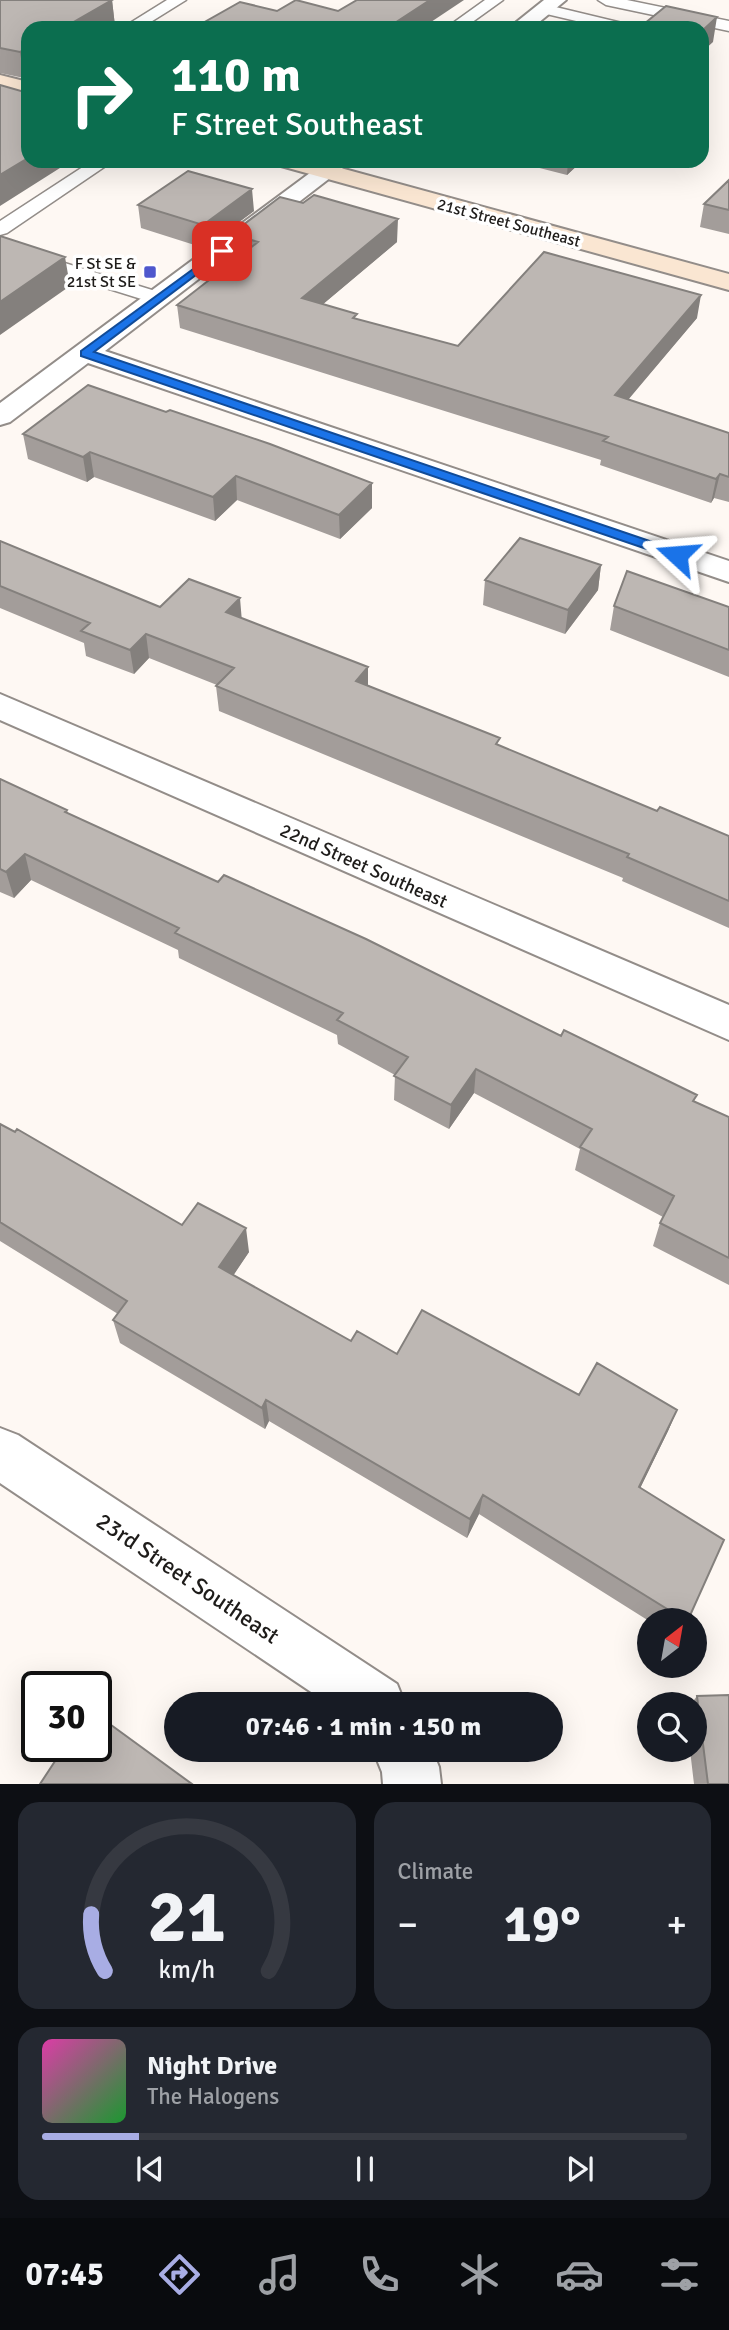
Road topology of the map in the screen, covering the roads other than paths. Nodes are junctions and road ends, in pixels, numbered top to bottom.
1 (178, 0) edge
2 (495, 0) edge
3 (606, 0) edge
4 (548, 3) edge
5 (142, 21) edge
6 (464, 21) edge
7 (527, 21) edge
8 (602, 21) edge
9 (705, 21) edge
10 (709, 22) edge
11 (729, 26) edge
12 (93, 168) edge
13 (331, 168) edge
14 (341, 168) edge
15 (0, 229) edge
16 (0, 249) edge
17 (729, 282) edge
18 (158, 298) junction
19 (85, 353) junction
20 (0, 416) edge
21 (729, 572) edge
22 (0, 706) edge
23 (729, 1023) edge
24 (0, 1453) edge
25 (359, 1692) edge
26 (407, 1762) edge
27 (412, 1784) edge

1 - 5 lane
2 - 6 lane
3 - 9 lane
4 - 7 street
4 - 8 lane
10 - 11 lane
12 - 15 lane
13 - 18 street
14 - 17 street, 21st Street Southeast
16 - 18 lane
18 - 19 street
19 - 20 street
19 - 21 street
22 - 23 street, 22nd Street Southeast
24 - 25 street, 23rd Street Southeast
26 - 27 street

